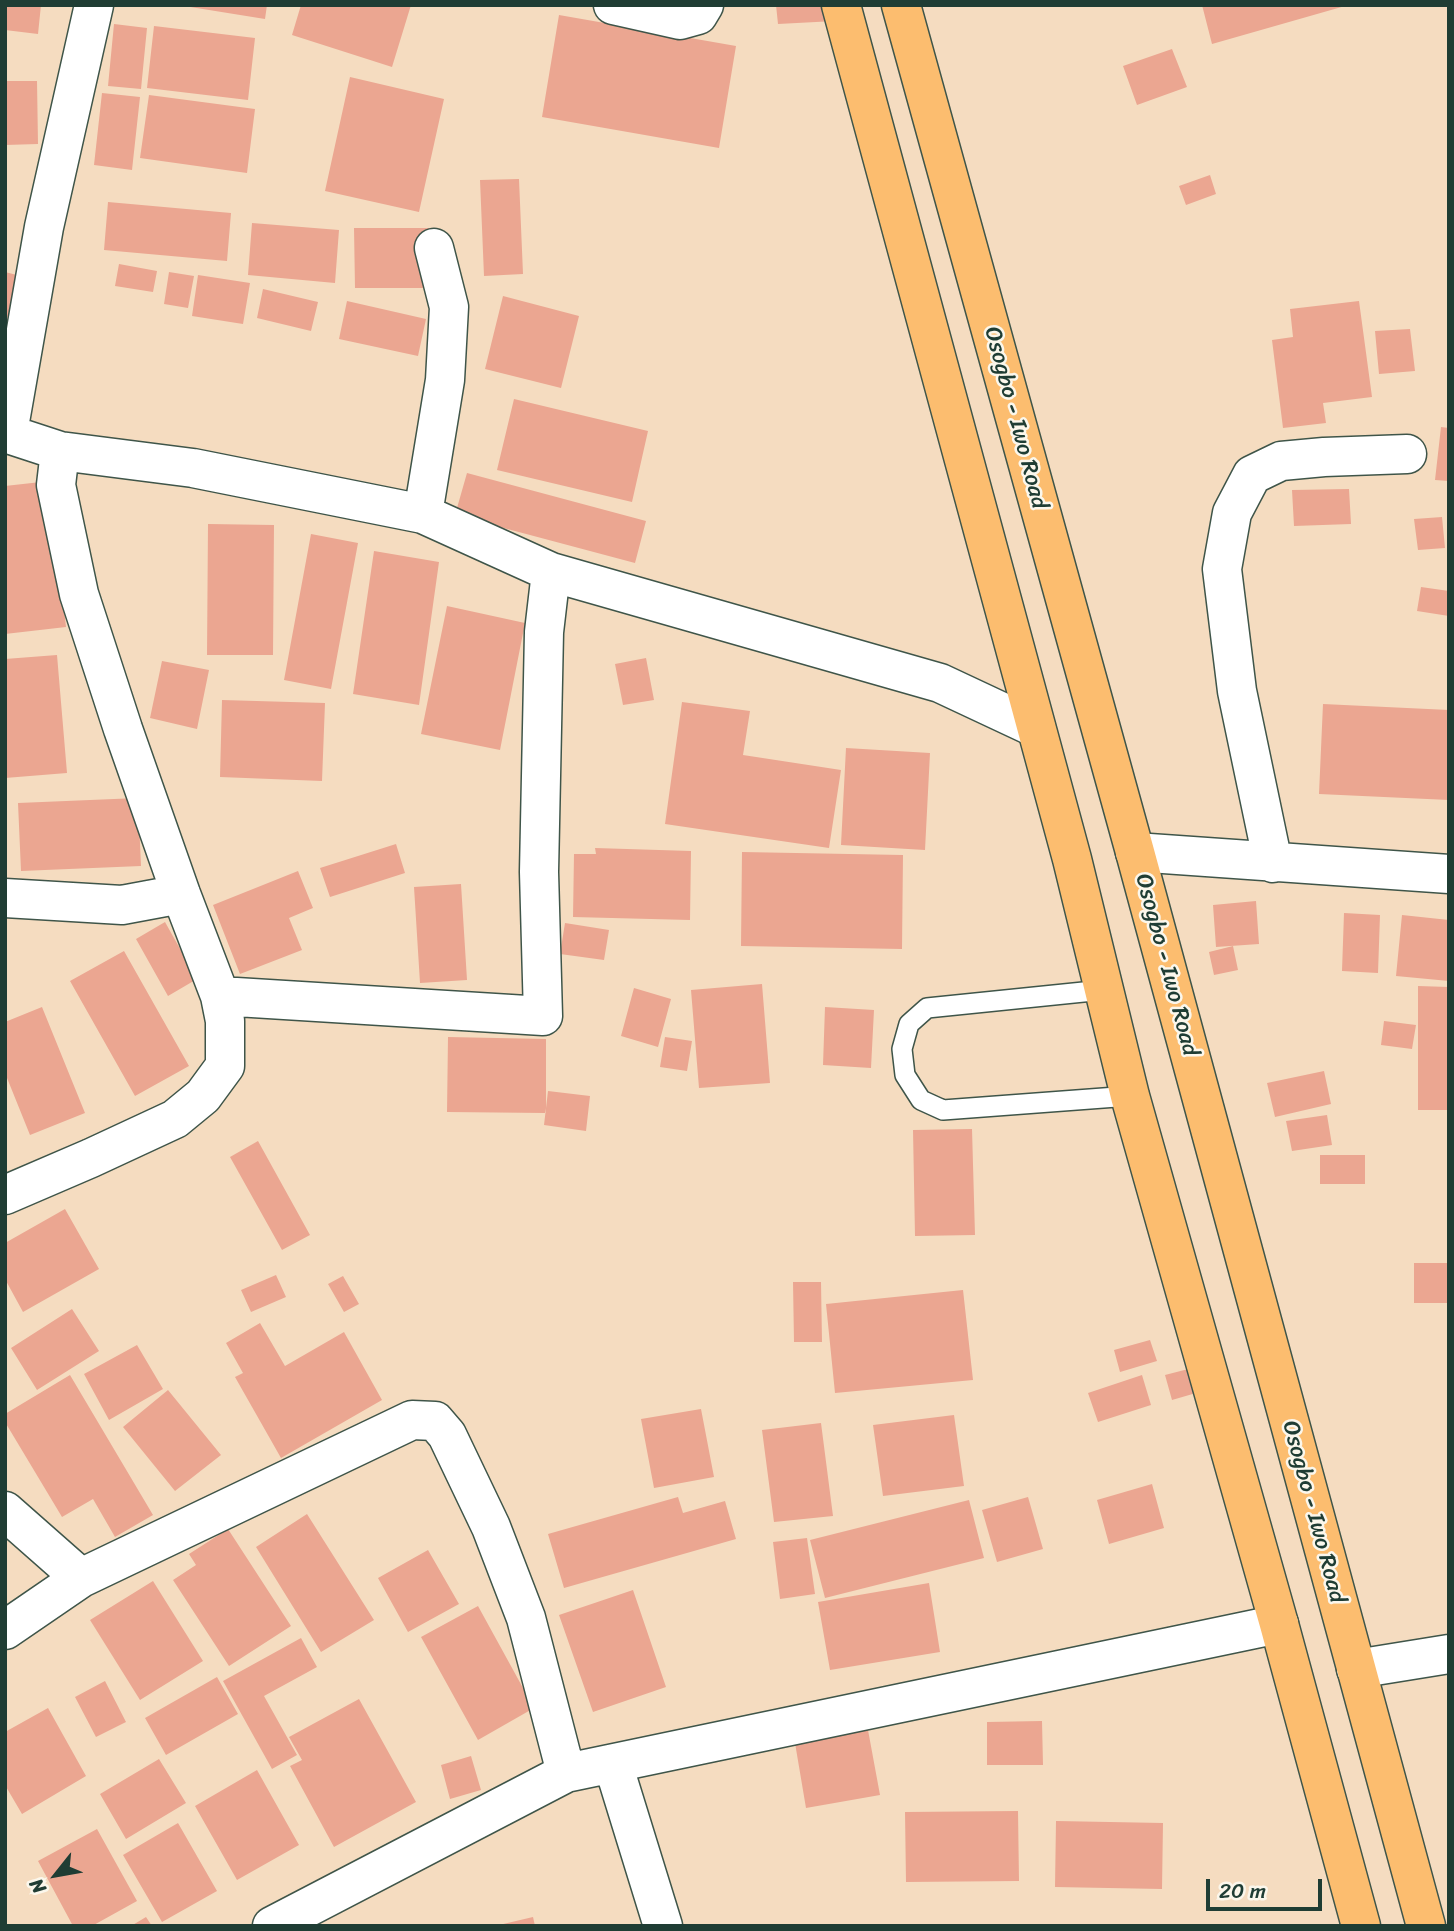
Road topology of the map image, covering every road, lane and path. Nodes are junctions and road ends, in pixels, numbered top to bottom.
1 (94, 5) edge
2 (613, 5) edge
3 (704, 5) edge
4 (841, 5) edge
5 (901, 5) edge
6 (434, 248) dead end
7 (6, 433) edge
8 (60, 451) junction
9 (1407, 454) dead end
10 (423, 514) junction
11 (551, 572) junction
12 (1036, 727) junction
13 (1135, 852) junction
14 (1273, 863) junction
15 (1449, 874) edge
16 (181, 894) junction
17 (5, 898) edge
18 (1103, 990) junction
19 (220, 996) junction
20 (1130, 1096) junction
21 (5, 1195) edge
22 (5, 1511) edge
23 (81, 1578) junction
24 (1279, 1624) junction
25 (5, 1630) edge
26 (1449, 1654) edge
27 (1356, 1669) junction
28 (613, 1764) junction
29 (566, 1773) junction
30 (272, 1926) edge
31 (663, 1926) edge
32 (1361, 1926) edge
33 (1426, 1926) edge

1 - 7 street
2 - 3 street
4 - 12 main road
5 - 13 main road, Osogbo - Iwo Road
6 - 10 street
7 - 8 street
8 - 10 street
8 - 16 street
9 - 14 street
10 - 11 street
11 - 12 street
11 - 19 street
12 - 18 main road
13 - 14 street
13 - 27 main road, Osogbo - Iwo Road
14 - 15 street
16 - 17 street
16 - 19 street
18 - 20 main road
18 - 20 lane
19 - 21 street
20 - 24 main road
22 - 23 street
23 - 25 street
23 - 29 street
24 - 28 street
24 - 32 main road
26 - 27 street
27 - 33 main road, Osogbo - Iwo Road
28 - 29 street
28 - 31 street
29 - 30 street

